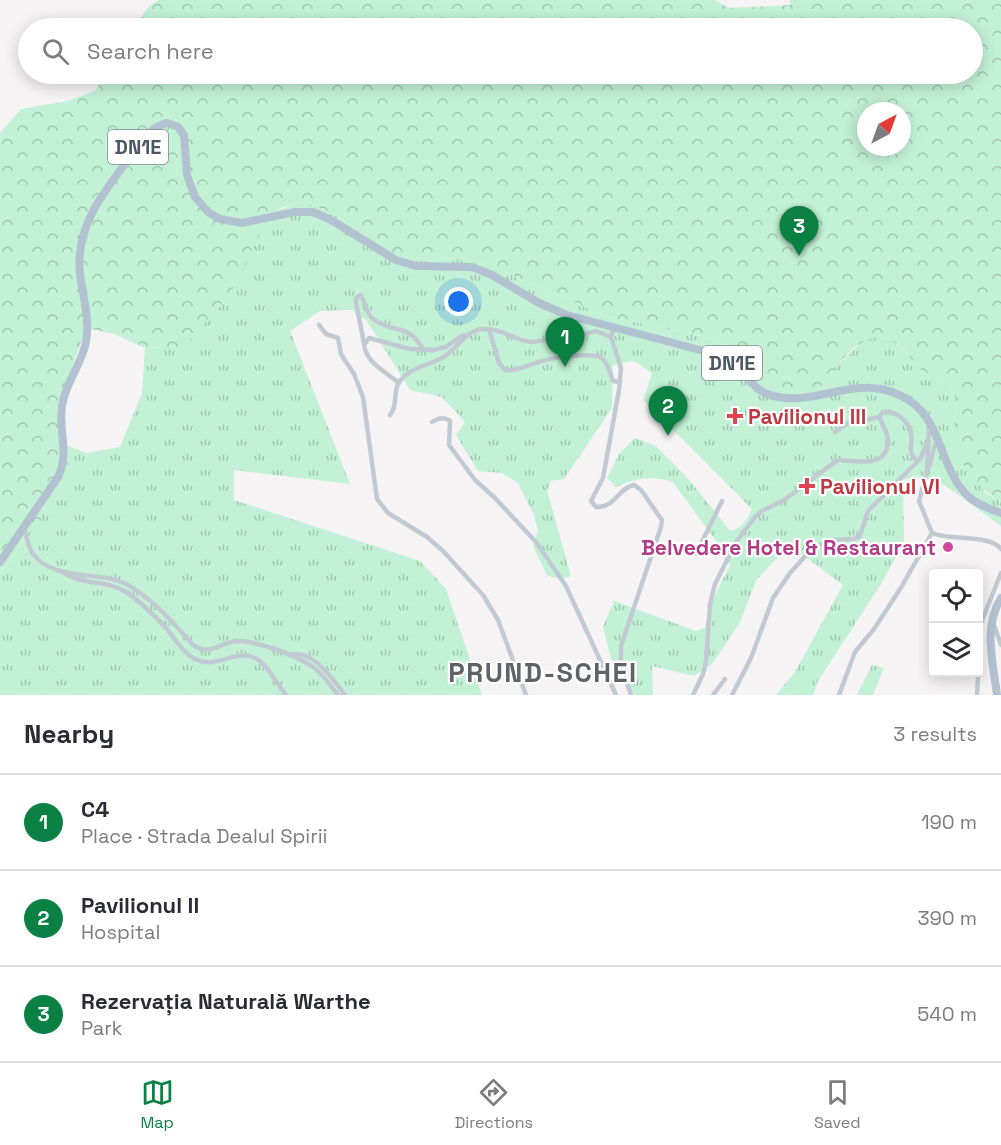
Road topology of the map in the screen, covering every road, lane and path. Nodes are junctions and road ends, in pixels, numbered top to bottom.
1 (320, 326) dead end
2 (614, 328) junction
3 (489, 329) junction
4 (626, 330) junction
5 (469, 335) junction
6 (611, 336) junction
7 (364, 345) junction
8 (424, 350) junction
9 (620, 382) junction
10 (399, 383) junction
11 (390, 415) dead end
12 (880, 417) junction
13 (929, 421) junction
14 (432, 422) dead end
15 (835, 432) dead end
16 (938, 440) junction
17 (927, 444) junction
18 (916, 460) junction
19 (927, 471) junction
20 (722, 501) dead end
21 (1001, 513) edge
22 (24, 528) junction
23 (932, 533) junction
24 (1001, 549) edge
25 (696, 554) dead end
26 (0, 562) edge
27 (60, 570) junction
28 (1001, 573) edge
29 (1001, 598) edge
30 (992, 619) junction
31 (1001, 645) edge
32 (289, 655) junction
33 (725, 679) dead end
34 (286, 695) edge
35 (338, 695) edge
36 (345, 695) edge
37 (526, 695) edge
38 (615, 695) edge
39 (631, 695) edge
40 (693, 695) edge
41 (713, 695) edge
42 (732, 695) edge
43 (839, 695) edge
44 (977, 695) edge
45 (996, 695) edge

1 - 37 street
2 - 4 main road, DN1E
2 - 6 street
2 - 22 main road, DN1E
3 - 5 street
3 - 6 street
3 - 9 street
4 - 6 street
4 - 13 main road, DN1E
5 - 8 street
5 - 10 street
6 - 9 street
7 - 8 street
7 - 8 street
7 - 10 street
9 - 39 street
10 - 11 street
12 - 15 street
12 - 18 street
12 - 40 street
13 - 16 main road, DN1E
13 - 17 street
14 - 38 street
16 - 19 street
16 - 21 main road, DN1E
17 - 18 street
17 - 19 street
18 - 42 street
19 - 23 street
20 - 25 street
22 - 26 main road, DN1E
22 - 27 street
23 - 24 street
23 - 43 street
27 - 32 street
27 - 34 street
28 - 44 street
29 - 30 main road
30 - 31 street
30 - 45 main road
32 - 35 street
32 - 36 street
33 - 41 street

